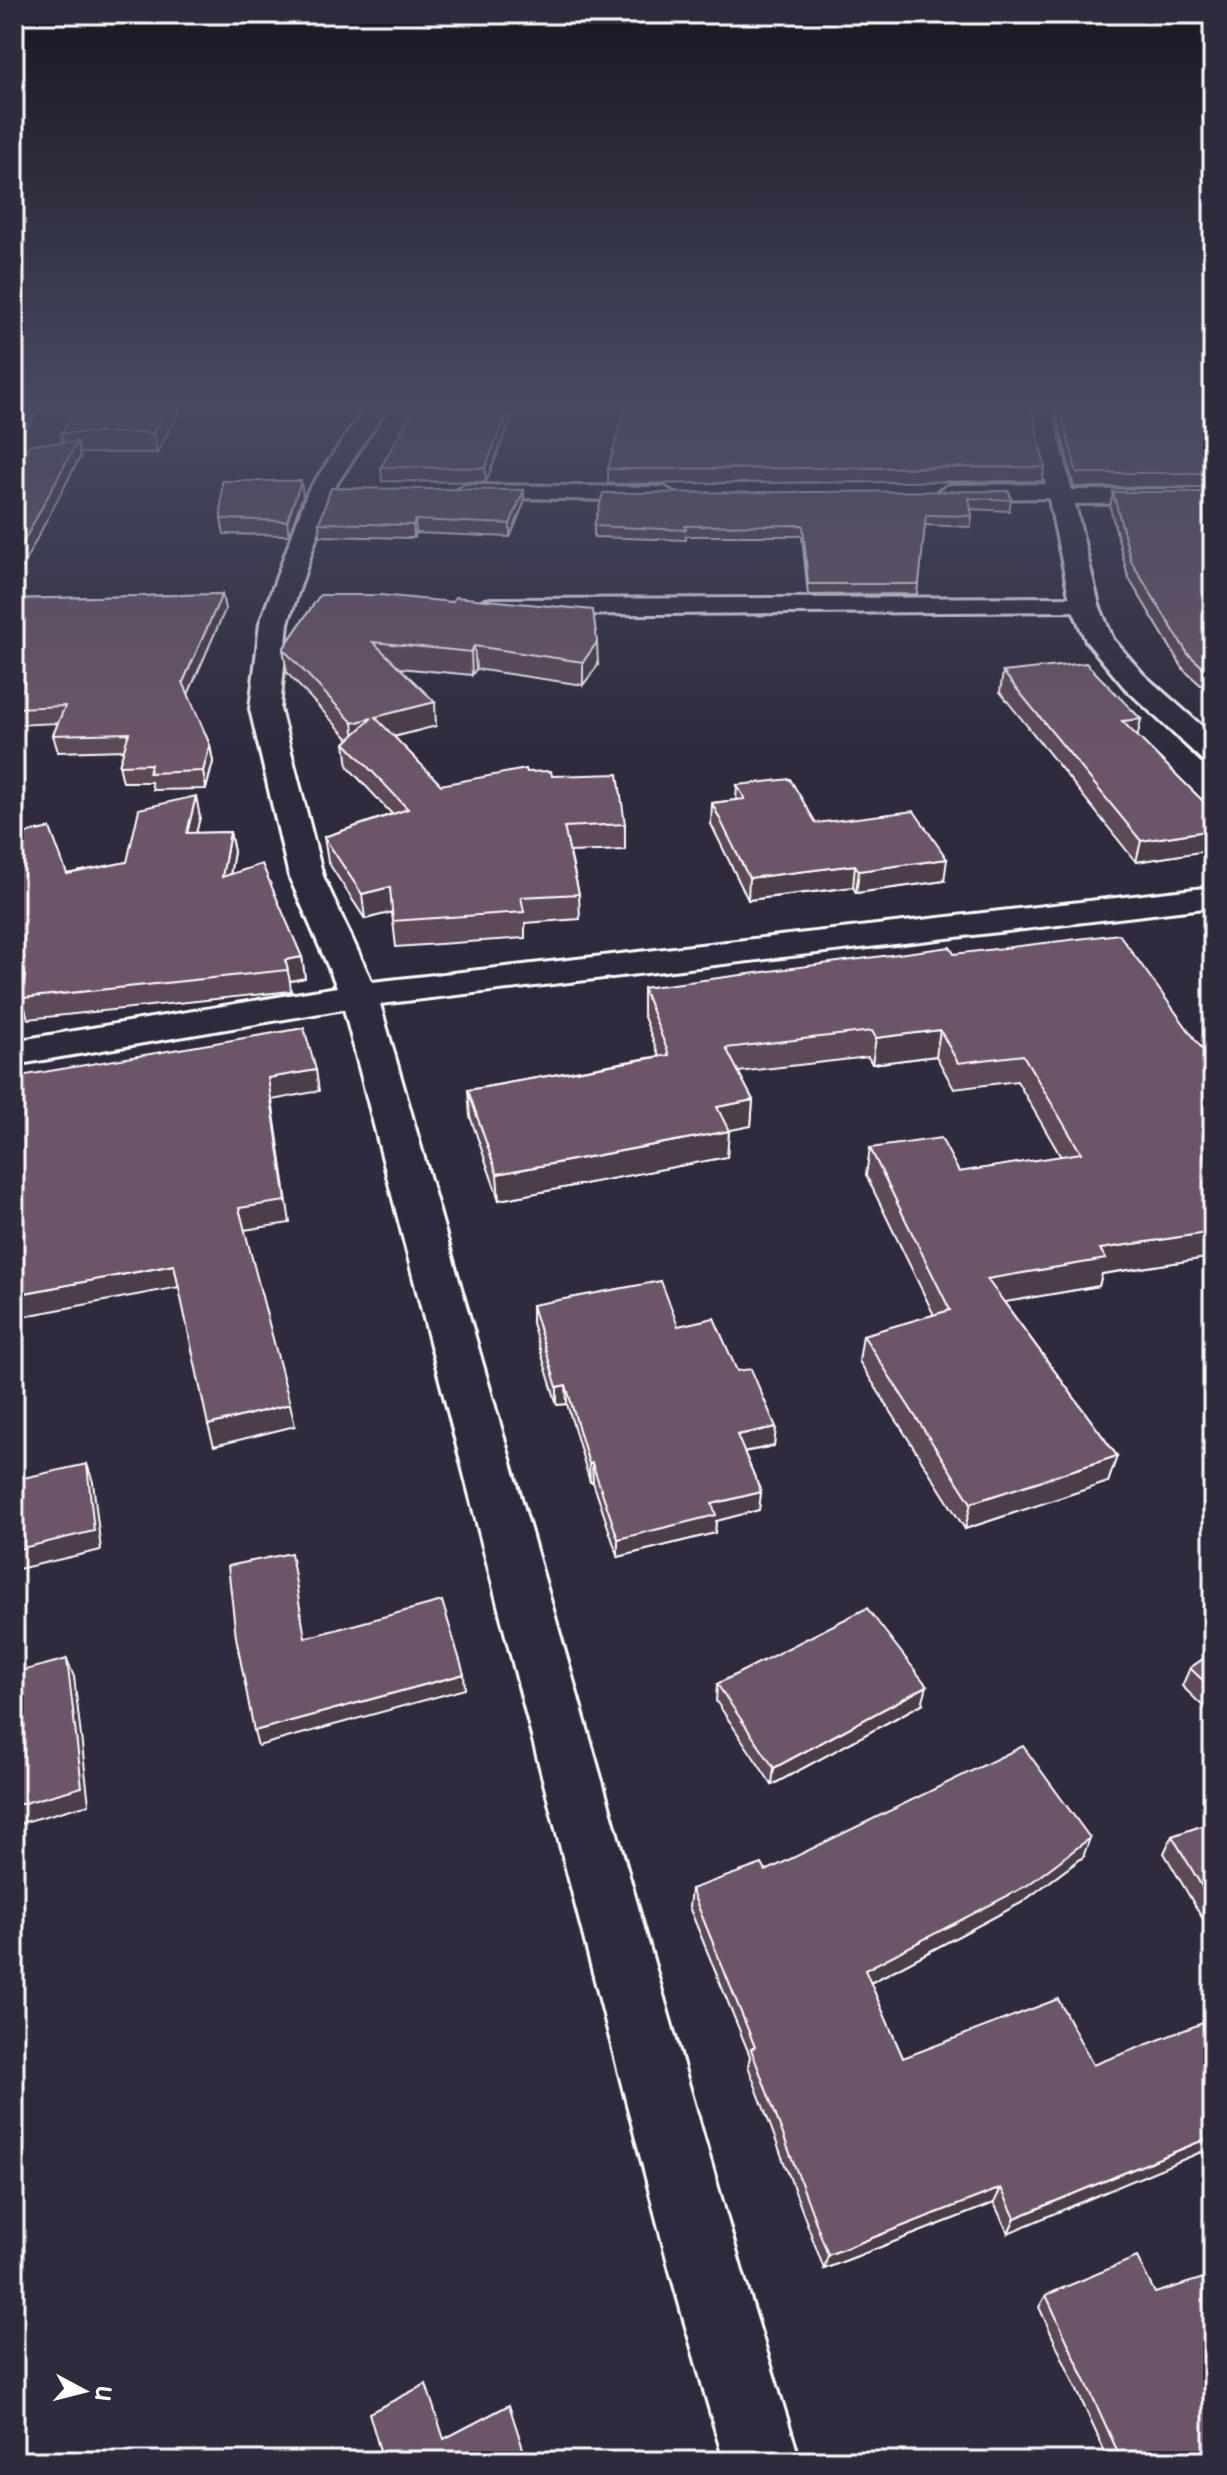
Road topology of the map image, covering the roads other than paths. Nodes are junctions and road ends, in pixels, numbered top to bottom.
1 (309, 524) edge
2 (1066, 524) edge
3 (1085, 605) junction
4 (282, 607) junction
5 (314, 607) edge
6 (471, 607) edge
7 (1213, 753) edge
8 (1213, 897) edge
9 (359, 995) junction
10 (14, 1053) edge
11 (762, 2461) edge

1 - 4 street
2 - 3 street
3 - 6 street
3 - 7 street
4 - 5 street
4 - 9 street
8 - 9 street
9 - 10 street
9 - 11 street

